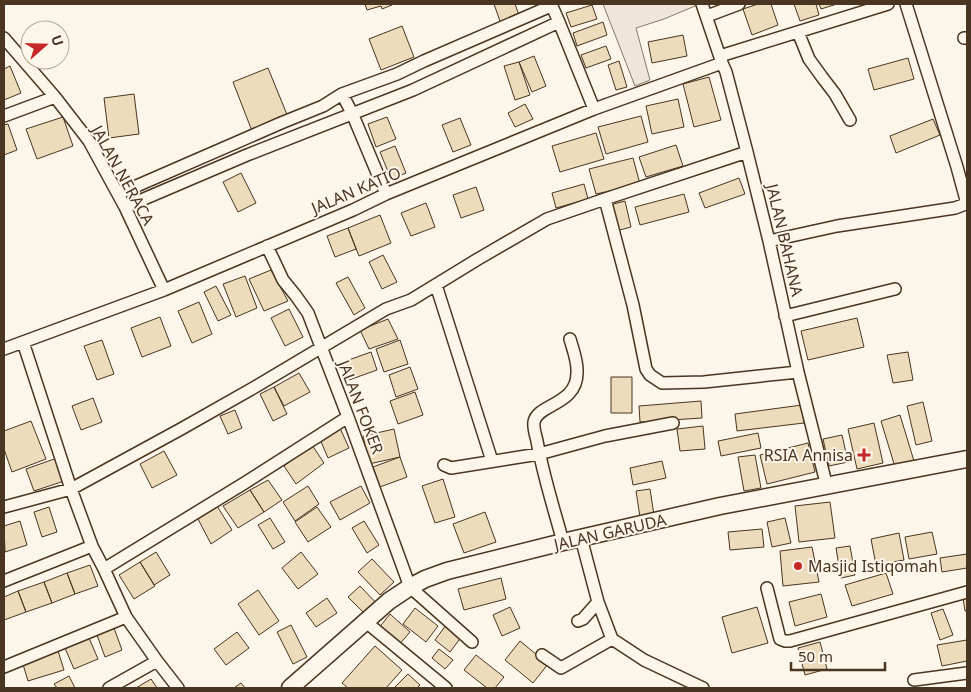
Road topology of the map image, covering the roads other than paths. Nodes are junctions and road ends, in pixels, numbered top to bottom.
1 (702, 4) edge
2 (739, 4) edge
3 (888, 4) edge
4 (906, 4) edge
5 (551, 5) edge
6 (707, 16) junction
7 (559, 22) junction
8 (798, 32) junction
9 (4, 38) edge
10 (449, 50) junction
11 (721, 60) junction
12 (460, 68) junction
13 (342, 94) junction
14 (55, 97) junction
15 (594, 109) junction
16 (352, 113) junction
17 (4, 116) edge
18 (850, 120) dead end
19 (214, 151) junction
20 (747, 152) junction
21 (220, 166) junction
22 (962, 167) edge
23 (118, 194) junction
24 (386, 194) junction
25 (604, 199) junction
26 (125, 207) junction
27 (769, 241) junction
28 (267, 246) junction
29 (436, 285) junction
30 (895, 289) dead end
31 (164, 290) junction
32 (785, 316) junction
33 (570, 339) dead end
34 (23, 342) junction
35 (321, 348) junction
36 (4, 349) edge
37 (798, 372) junction
38 (348, 418) junction
39 (673, 423) dead end
40 (539, 454) junction
41 (967, 460) edge
42 (492, 461) junction
43 (444, 465) dead end
44 (828, 486) junction
45 (71, 489) junction
46 (4, 508) edge
47 (582, 538) junction
48 (562, 542) junction
49 (92, 546) junction
50 (104, 569) junction
51 (4, 581) edge
52 (410, 587) junction
53 (768, 588) dead end
54 (967, 592) edge
55 (598, 602) junction
56 (126, 617) junction
57 (578, 621) dead end
58 (366, 622) junction
59 (612, 639) junction
60 (472, 642) dead end
61 (542, 655) dead end
62 (156, 661) junction
63 (4, 667) edge
64 (967, 673) edge
65 (914, 680) dead end
66 (109, 688) edge
67 (178, 688) edge
68 (290, 688) edge
69 (446, 688) edge
70 (702, 688) edge

1 - 6 street, JALAN BAHANA
2 - 6 street
3 - 8 street, JALAN KATIO
4 - 22 street
5 - 7 street
5 - 10 street
6 - 11 street, JALAN BAHANA
7 - 12 street
7 - 15 street
8 - 11 street, JALAN KATIO
8 - 18 street
9 - 14 street, JALAN NERACA
10 - 12 street
10 - 13 street
11 - 15 street, JALAN KATIO
11 - 20 street, JALAN BAHANA
12 - 16 street
13 - 16 street
13 - 19 street
14 - 17 street
14 - 23 street, JALAN NERACA
15 - 24 street, JALAN KATIO
16 - 21 street
16 - 24 street
19 - 21 street
19 - 23 street
20 - 25 street
20 - 27 street, JALAN BAHANA
21 - 26 street
22 - 27 street
23 - 26 street, JALAN NERACA
24 - 28 street, JALAN KATIO
25 - 29 street
25 - 37 street
26 - 31 street, JALAN NERACA
27 - 32 street, JALAN BAHANA
28 - 31 street, JALAN KATIO
28 - 35 street, JALAN FOKER
29 - 35 street
29 - 42 street
30 - 32 street
31 - 34 street, JALAN KATIO
32 - 37 street, JALAN BAHANA
33 - 40 street
34 - 36 street, JALAN KATIO
34 - 45 street
35 - 38 street, JALAN FOKER
35 - 45 street
37 - 44 street, JALAN BAHANA
38 - 50 street
38 - 52 street, JALAN FOKER
39 - 40 street
40 - 42 street
40 - 48 street
41 - 44 street, JALAN GARUDA
42 - 43 street
44 - 47 street, JALAN GARUDA
45 - 46 street
45 - 49 street
47 - 48 street, JALAN GARUDA
47 - 55 street
48 - 52 street, JALAN GARUDA
49 - 50 street
49 - 51 street
50 - 56 street
52 - 58 street, JALAN GARUDA
52 - 60 street
53 - 54 street
55 - 57 street
55 - 59 street
56 - 62 street
56 - 63 street
58 - 68 street, JALAN GARUDA
58 - 69 street
59 - 61 street
59 - 70 street
62 - 66 street
62 - 67 street
64 - 65 street

